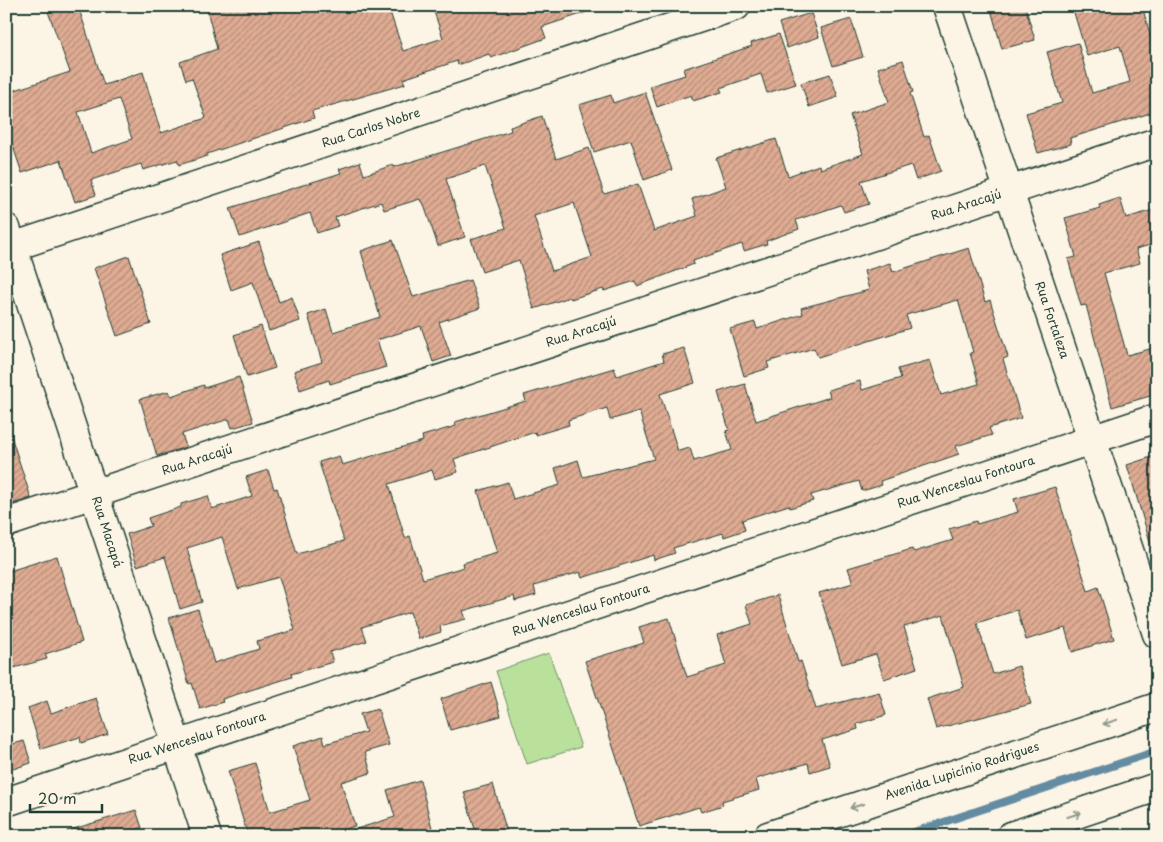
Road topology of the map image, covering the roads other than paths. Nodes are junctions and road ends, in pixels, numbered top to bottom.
1 (736, 6) edge
2 (947, 6) edge
3 (1157, 142) edge
4 (1009, 191) junction
5 (8, 241) edge
6 (1157, 418) edge
7 (1092, 440) junction
8 (94, 494) junction
9 (6, 523) edge
10 (1157, 634) edge
11 (1157, 707) edge
12 (177, 745) junction
13 (1157, 787) edge
14 (6, 802) edge
15 (207, 836) edge
16 (768, 836) edge
17 (1011, 836) edge

1 - 5 street, Rua Carlos Nobre
2 - 4 street, Rua Fortaleza
3 - 4 street, Rua Aracajú
4 - 7 street, Rua Fortaleza
4 - 8 street, Rua Aracajú
5 - 8 street, Rua Macapá
6 - 7 street, Rua Wenceslau Fontoura
7 - 10 street, Rua Fortaleza
7 - 12 street, Rua Wenceslau Fontoura
8 - 9 street, Rua Aracajú
8 - 12 street, Rua Macapá
11 -> 16 street, Avenida Lupicínio Rodrigues
12 - 14 street, Rua Wenceslau Fontoura
12 - 15 street, Rua Macapá
17 -> 13 street

